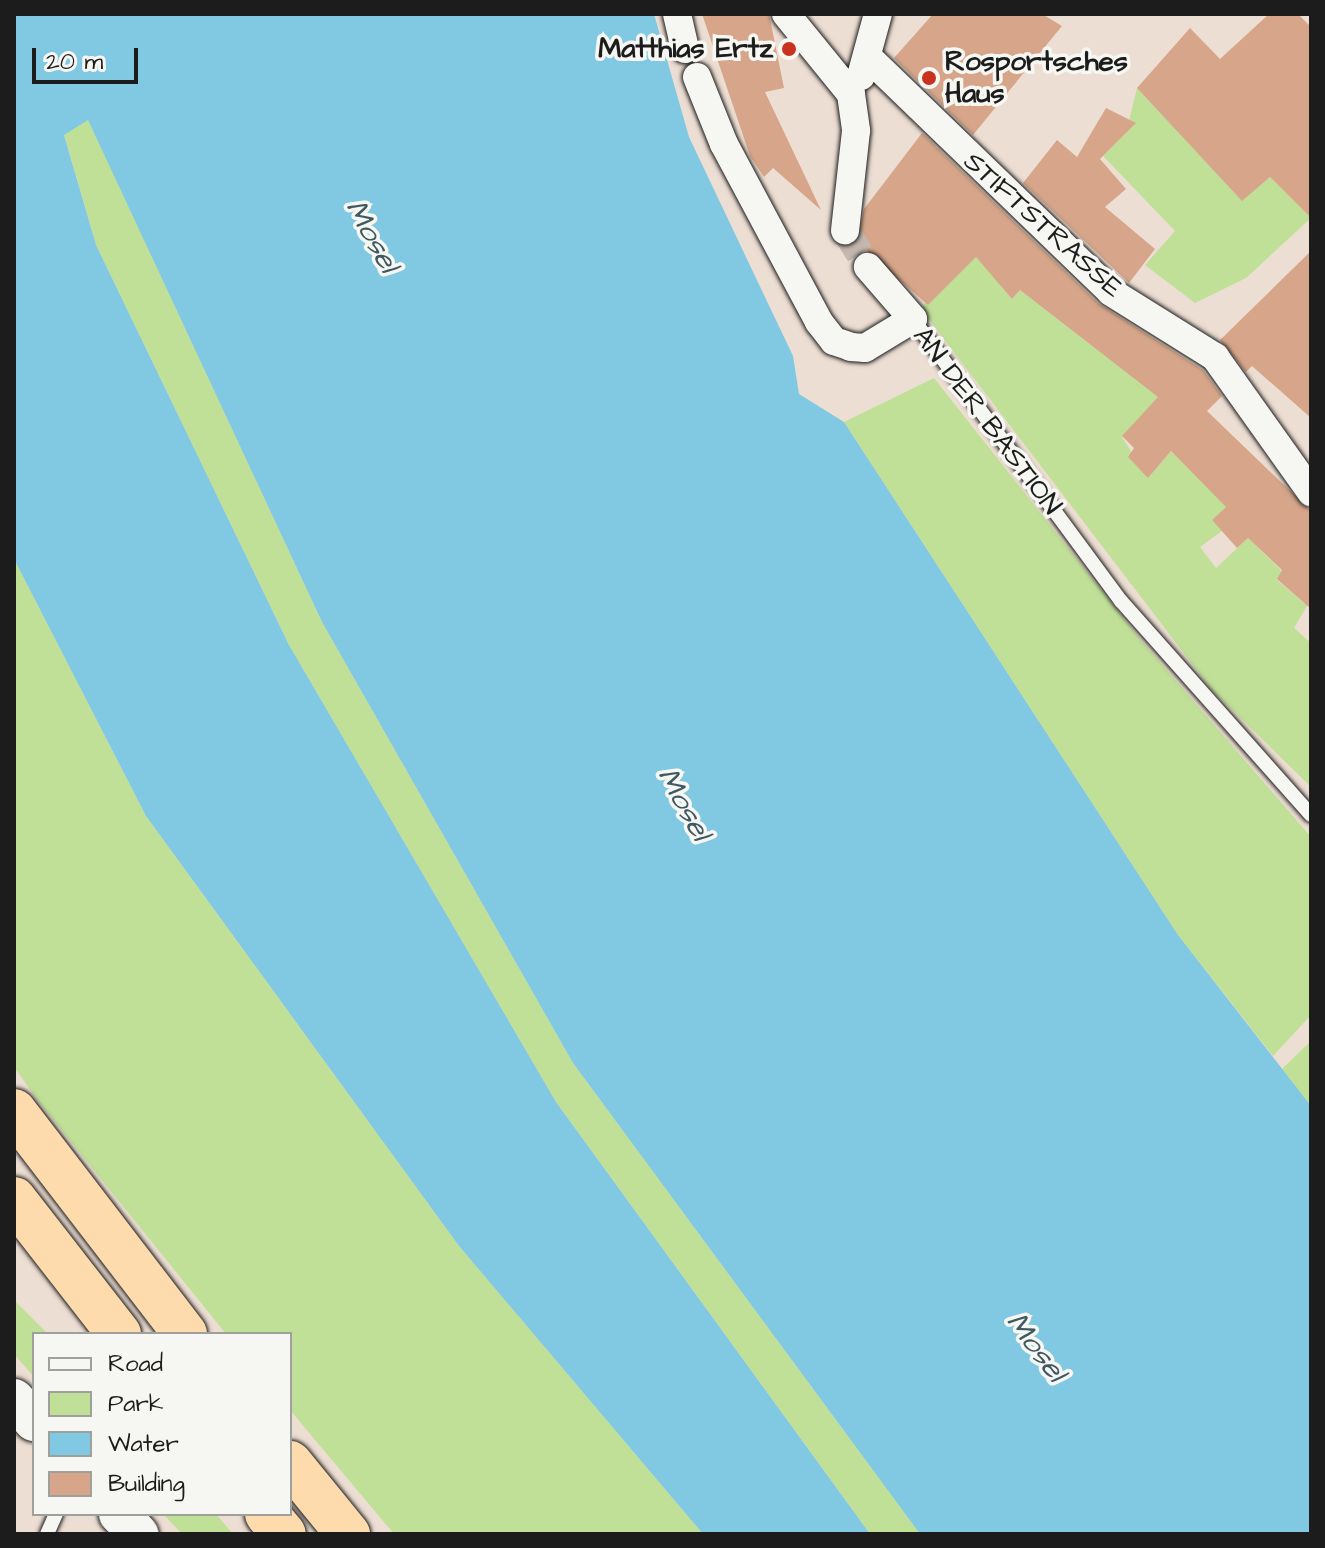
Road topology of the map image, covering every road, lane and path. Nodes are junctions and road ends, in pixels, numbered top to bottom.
1 (677, 14) edge
2 (786, 14) edge
3 (883, 15) edge
4 (685, 49) dead end
5 (870, 59) junction
6 (697, 77) dead end
7 (851, 94) junction
8 (845, 230) tunnel mouth
9 (868, 267) tunnel mouth
10 (913, 319) junction
11 (1311, 492) edge
12 (1311, 815) edge
13 (14, 1111) edge
14 (14, 1199) edge
15 (117, 1332) edge
16 (183, 1332) edge
17 (14, 1399) edge
18 (32, 1419) edge
19 (292, 1465) edge
20 (121, 1516) edge
21 (269, 1516) edge
22 (138, 1534) edge
23 (284, 1534) edge
24 (348, 1534) edge

1 - 4 street
2 - 7 street
3 - 5 street
5 - 7 street
5 - 11 street, STIFTSTRASSE
6 - 10 street, AN DER BASTION
7 - 8 street
9 - 10 street
10 - 12 lane, AN DER BASTION
13 - 16 highway
14 - 15 highway
17 - 18 main road
19 - 24 highway
20 - 22 main road
21 - 23 highway

